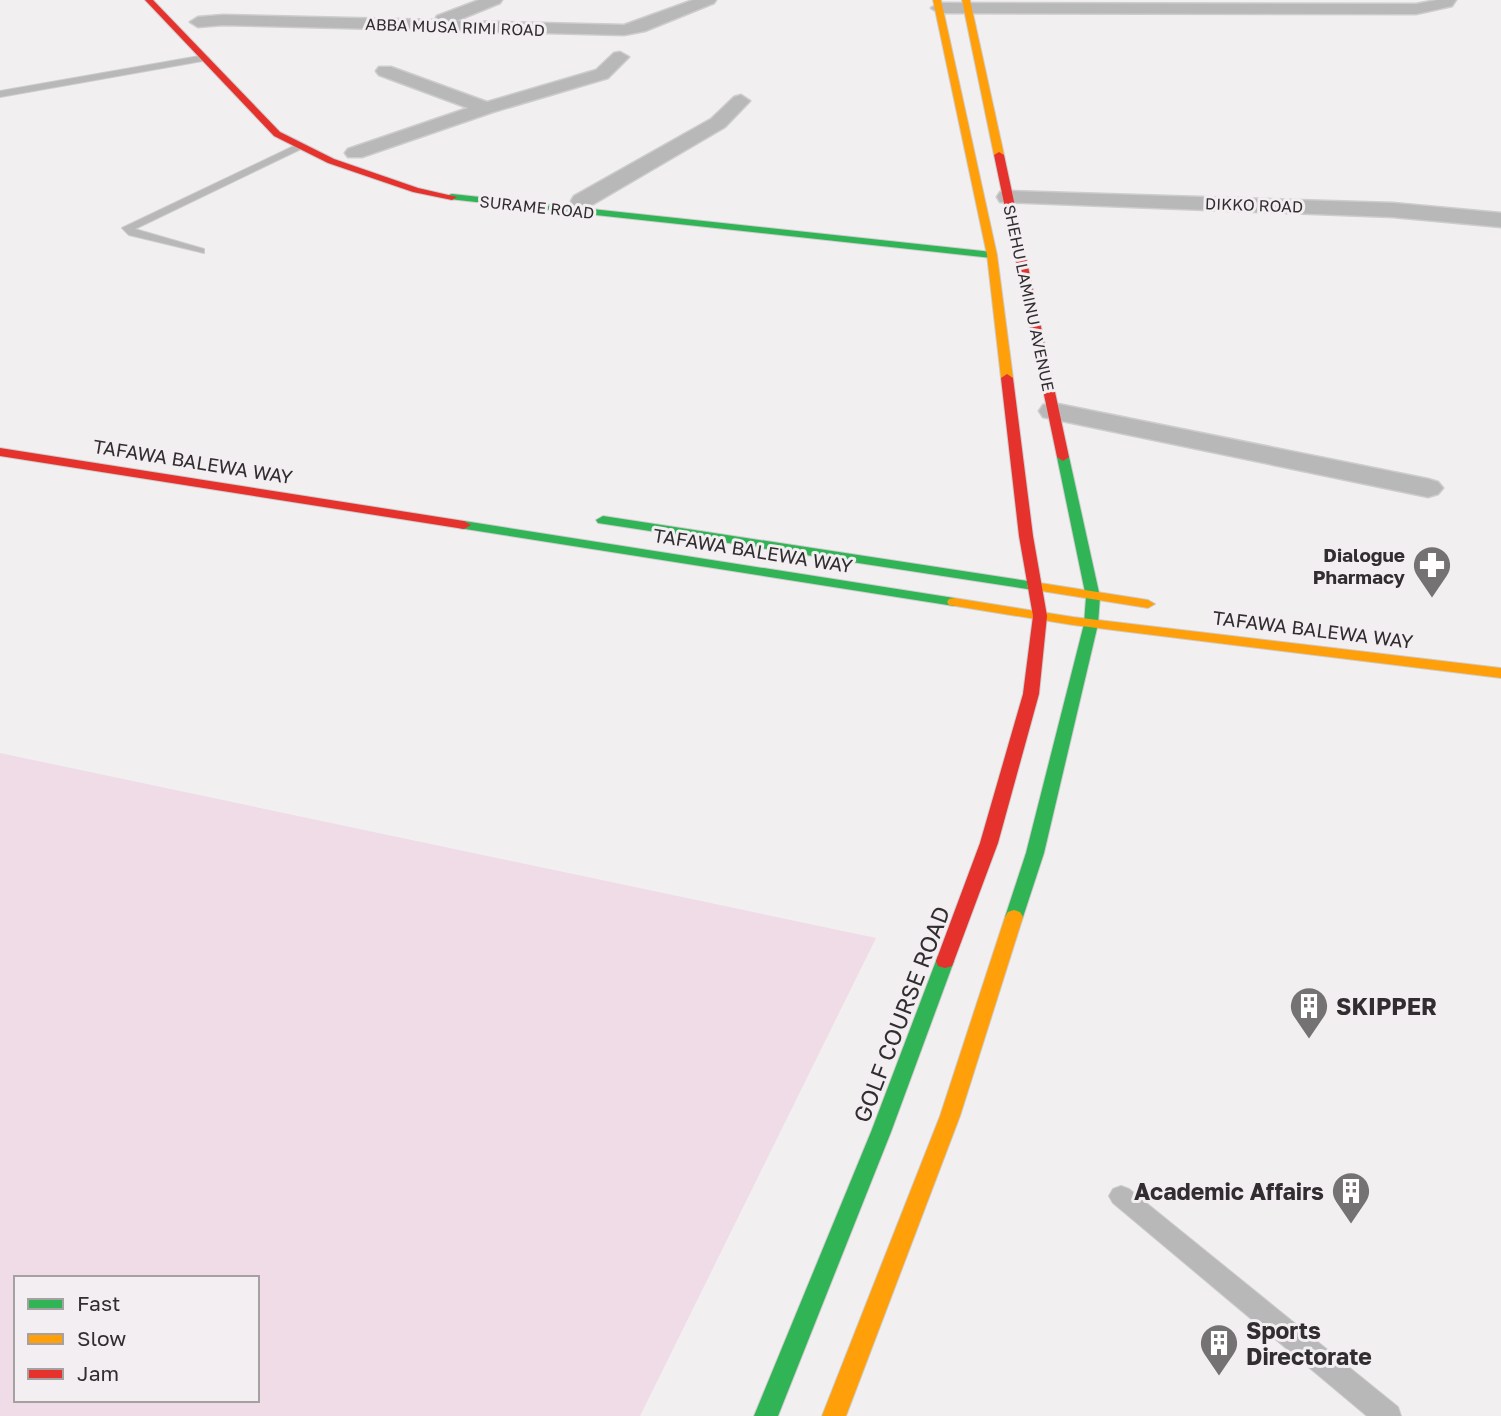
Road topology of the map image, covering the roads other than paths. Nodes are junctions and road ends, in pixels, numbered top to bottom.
1 (149, 0) edge
2 (494, 0) edge
3 (708, 0) edge
4 (1448, 0) edge
5 (938, 4) edge
6 (966, 4) edge
7 (184, 8) dead end
8 (198, 22) junction
9 (426, 26) junction
10 (215, 39) dead end
11 (620, 57) dead end
12 (205, 58) junction
13 (385, 71) dead end
14 (0, 94) edge
15 (741, 101) dead end
16 (486, 108) junction
17 (325, 140) dead end
18 (300, 147) junction
19 (355, 153) junction
20 (1007, 197) junction
21 (582, 201) junction
22 (1501, 220) edge
23 (991, 247) junction
24 (200, 251) dead end
25 (1053, 411) junction
26 (0, 452) edge
27 (1427, 488) dead end
28 (580, 517) dead end
29 (1036, 585) junction
30 (1093, 597) junction
31 (1161, 606) dead end
32 (1040, 616) junction
33 (1091, 624) junction
34 (1501, 673) edge
35 (1121, 1196) dead end
36 (766, 1416) edge
37 (834, 1416) edge
38 (1388, 1416) edge

1 - 12 street, SURAME ROAD
2 - 9 street
3 - 9 street, ABBA MUSA RIMI ROAD
4 - 6 street
5 - 6 street
5 - 23 street, SHEHU LAMINU AVENUE
6 - 20 street, SHEHU LAMINU AVENUE
7 - 8 street
8 - 9 street, ABBA MUSA RIMI ROAD
8 - 10 street
11 - 16 street
12 - 14 lane
12 - 18 street, SURAME ROAD
13 - 16 street
15 - 21 street
16 - 19 street
17 - 19 street, SURAME ROAD
18 - 23 street, SURAME ROAD
18 - 24 lane
19 - 21 street, SURAME ROAD
20 - 22 street, DIKKO ROAD
20 - 25 street, SHEHU LAMINU AVENUE
21 - 23 street, SURAME ROAD
23 - 29 street, SHEHU LAMINU AVENUE
25 - 27 street
25 - 30 street, SHEHU LAMINU AVENUE
26 - 32 street, TAFAWA BALEWA WAY
28 - 29 street, TAFAWA BALEWA WAY
29 - 30 street, TAFAWA BALEWA WAY
29 - 32 street, SHEHU LAMINU AVENUE
30 - 31 street, TAFAWA BALEWA WAY
30 - 33 street, SHEHU LAMINU AVENUE
32 - 33 street, TAFAWA BALEWA WAY
32 - 36 street, GOLF COURSE ROAD
33 - 34 street, TAFAWA BALEWA WAY
33 - 37 street
35 - 38 lane

